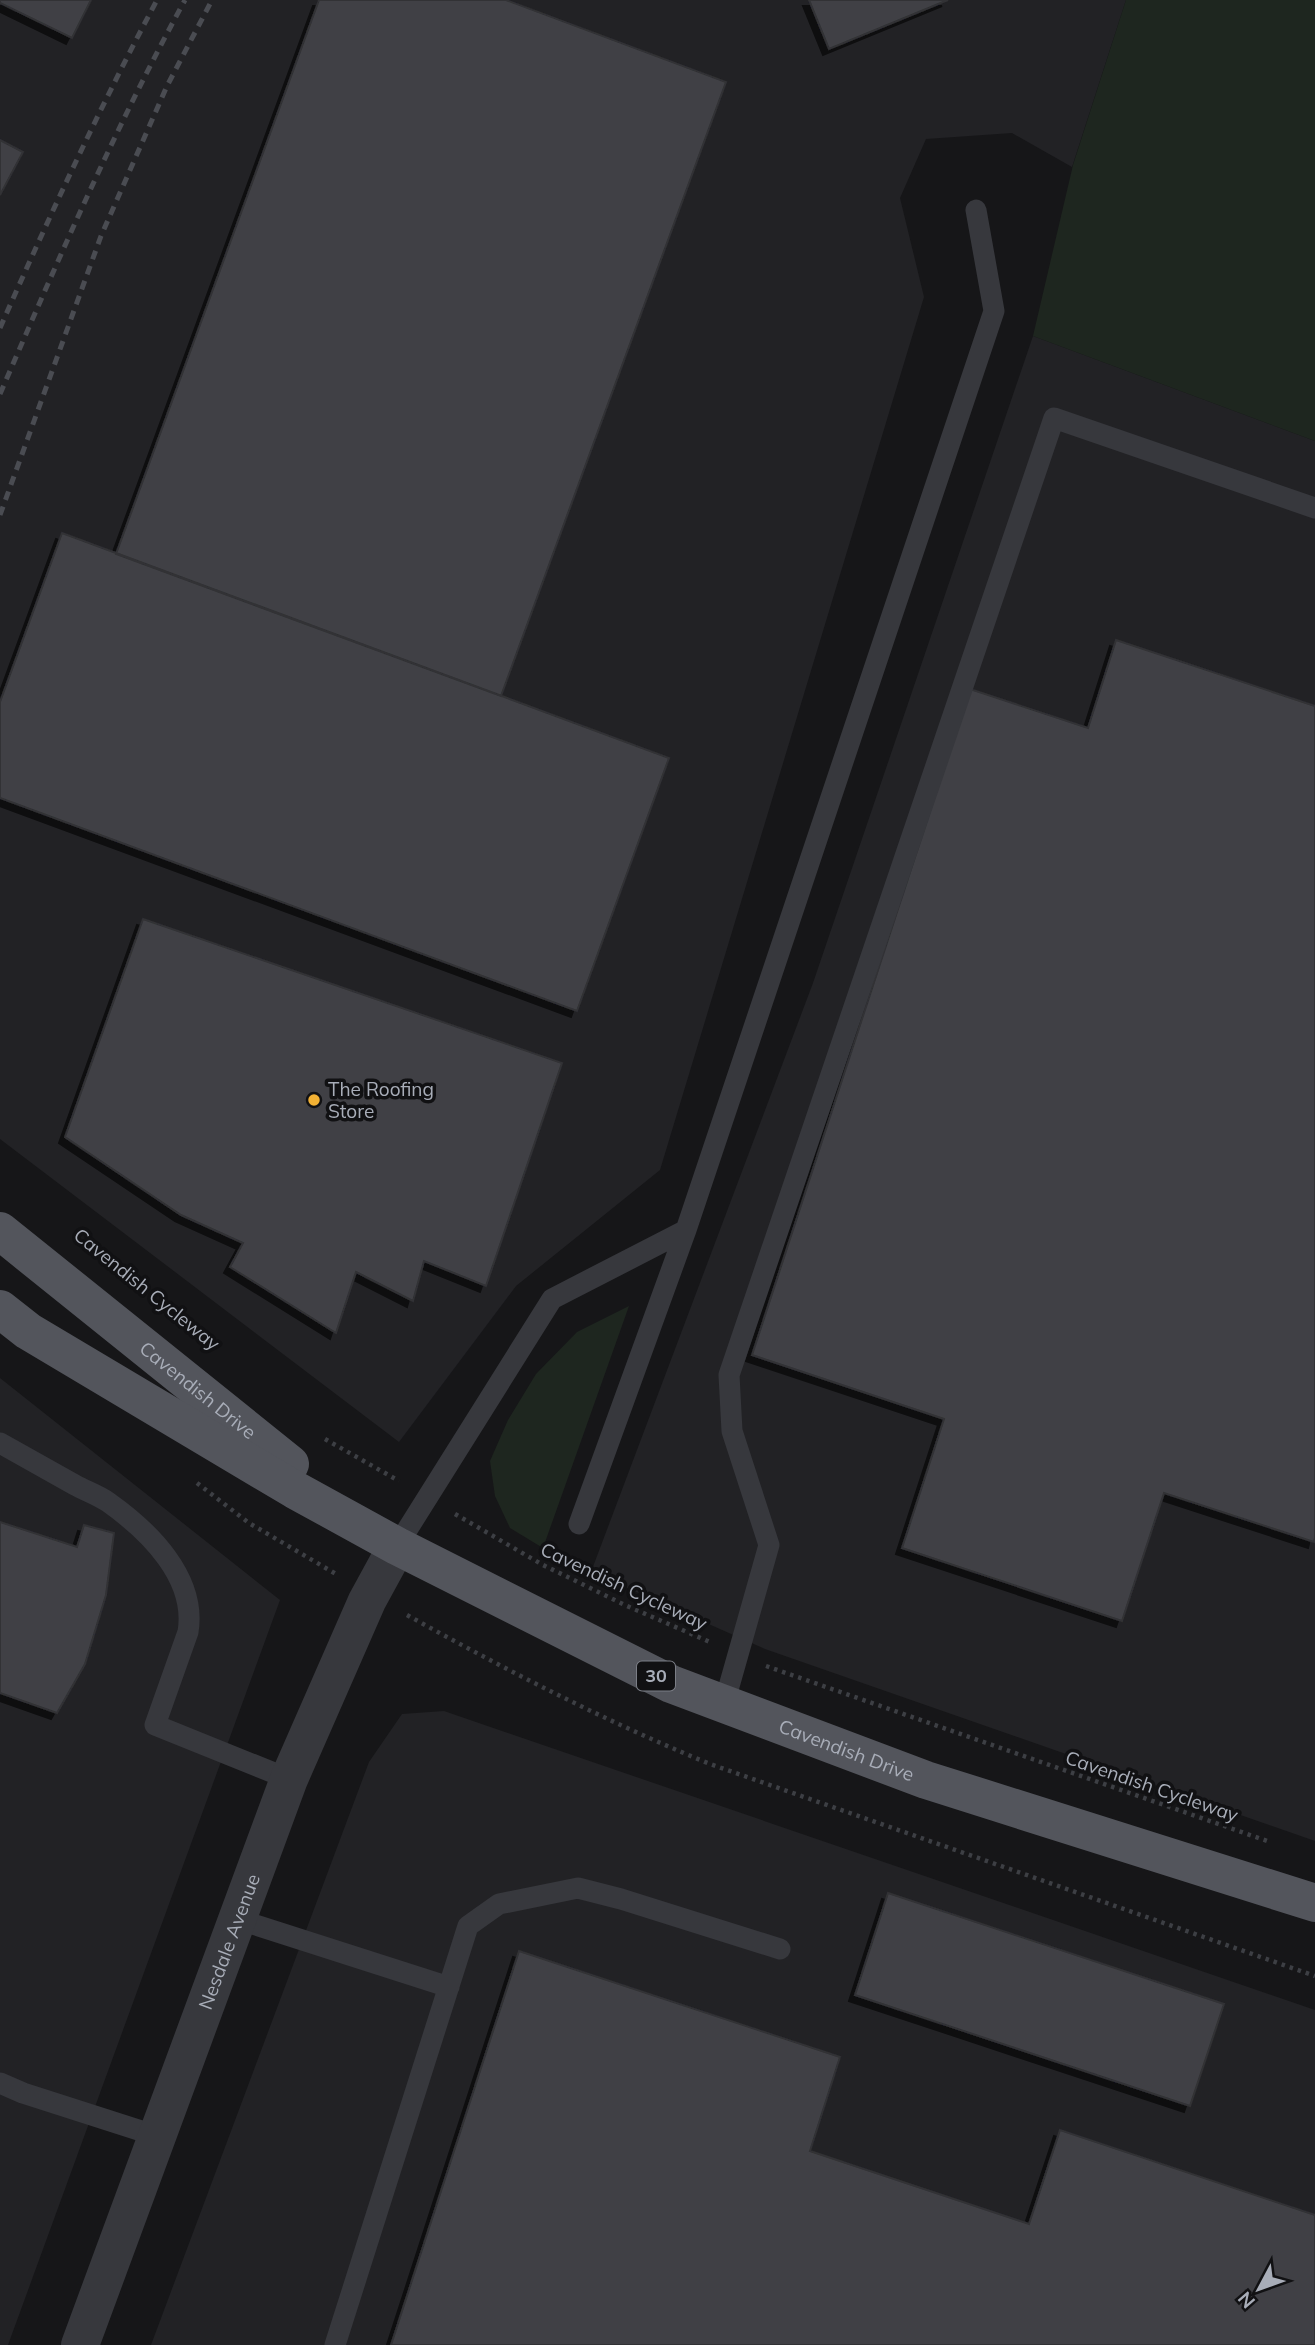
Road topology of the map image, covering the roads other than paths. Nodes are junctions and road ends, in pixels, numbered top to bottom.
1 (976, 210) dead end
2 (1315, 508) edge
3 (686, 1230) junction
4 (0, 1231) edge
5 (0, 1309) edge
6 (0, 1443) edge
7 (579, 1524) dead end
8 (397, 1546) junction
9 (724, 1704) junction
10 (289, 1779) junction
11 (1315, 1903) edge
12 (237, 1919) junction
13 (780, 1949) dead end
14 (449, 1987) junction
15 (0, 2083) edge
16 (157, 2136) junction
17 (80, 2345) edge
18 (335, 2345) edge

1 - 3 lane
2 - 9 lane
3 - 7 lane
3 - 8 lane
4 - 8 main road, Cavendish Drive / 30
5 - 8 main road, Cavendish Drive / 30
6 - 10 lane
8 - 9 main road, Cavendish Drive / 30
8 - 10 street, Nesdale Avenue
9 - 11 main road, Cavendish Drive / 30
10 - 12 street, Nesdale Avenue
12 - 14 lane
12 - 16 street, Nesdale Avenue
13 - 14 lane
14 - 18 lane
15 - 16 lane
16 - 17 street, Nesdale Avenue

